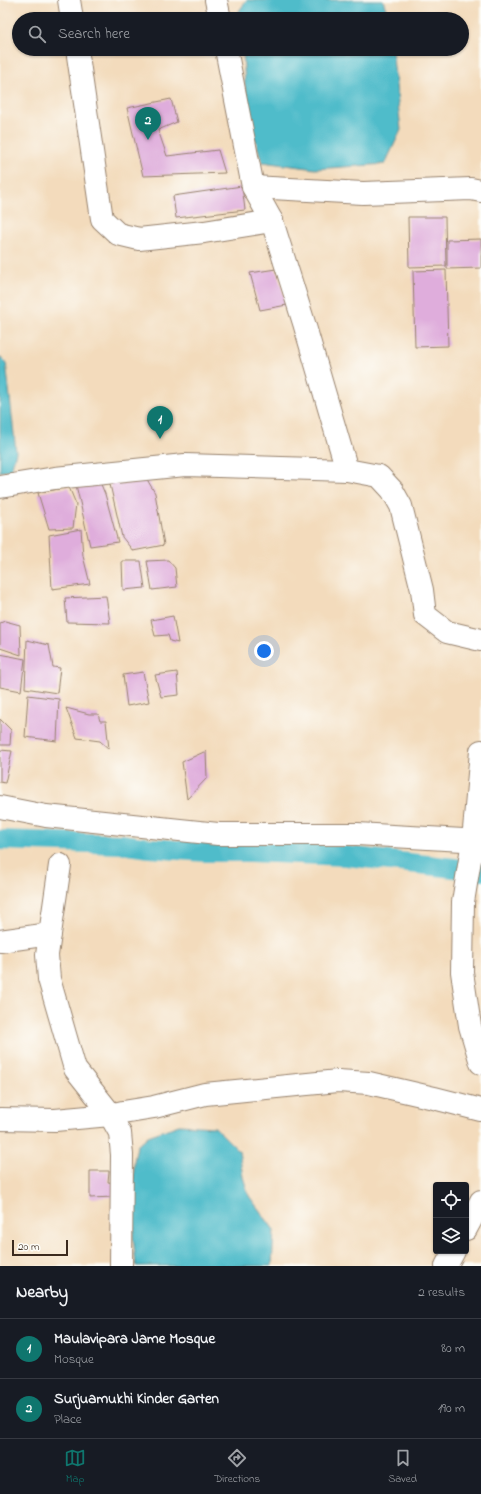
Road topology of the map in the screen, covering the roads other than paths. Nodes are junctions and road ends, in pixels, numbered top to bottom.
1 (69, 0) edge
2 (216, 0) edge
3 (71, 12) edge
4 (219, 12) edge
5 (78, 56) edge
6 (227, 56) edge
7 (253, 187) junction
8 (481, 191) edge
9 (272, 221) junction
10 (347, 470) junction
11 (0, 487) edge
12 (481, 640) edge
13 (481, 751) edge
14 (0, 807) edge
15 (475, 843) edge
16 (60, 865) dead end
17 (50, 934) junction
18 (0, 941) edge
19 (481, 1063) edge
20 (481, 1110) edge
21 (110, 1116) junction
22 (0, 1119) edge
23 (481, 1201) edge
24 (469, 1223) edge
25 (452, 1254) edge
26 (121, 1266) edge
27 (446, 1266) edge

1 - 3 street
2 - 4 street
5 - 9 street
6 - 7 street
7 - 8 street
7 - 9 street
9 - 10 street
10 - 11 street
10 - 12 street
13 - 15 street
14 - 15 street
15 - 19 street
16 - 17 street
17 - 18 street
17 - 21 street
20 - 21 street
21 - 22 street
21 - 26 street
23 - 24 street
25 - 27 street

